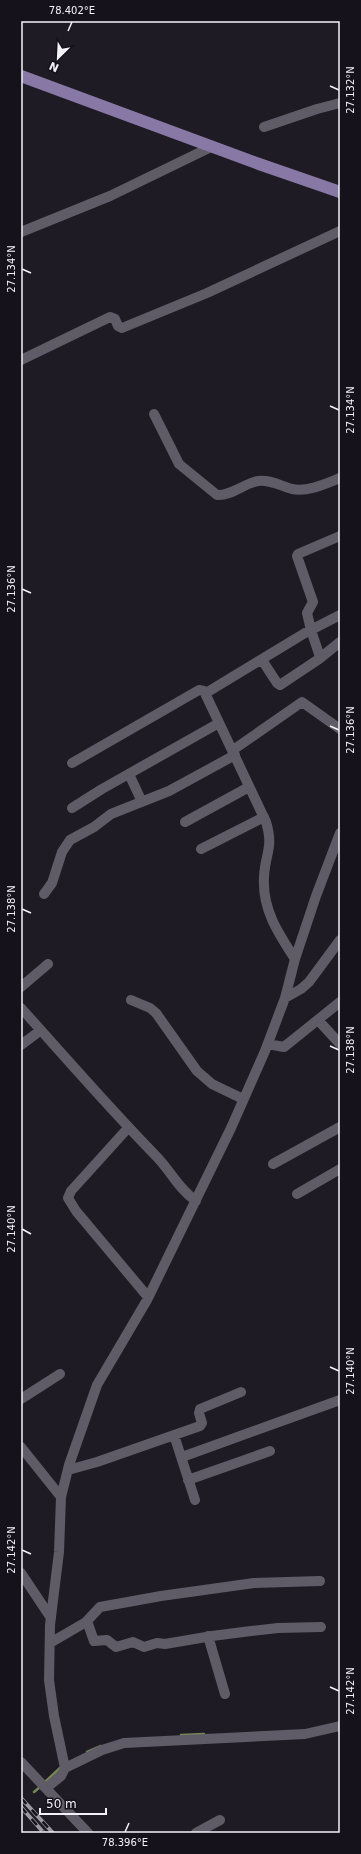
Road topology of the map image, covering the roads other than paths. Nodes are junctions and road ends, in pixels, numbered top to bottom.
1 (21, 76) edge
2 (340, 103) edge
3 (264, 127) dead end
4 (212, 147) junction
5 (340, 192) edge
6 (340, 231) edge
7 (21, 232) edge
8 (21, 360) edge
9 (154, 414) dead end
10 (340, 478) edge
11 (340, 536) edge
12 (340, 615) edge
13 (311, 630) junction
14 (340, 642) edge
15 (320, 657) junction
16 (262, 660) junction
17 (206, 693) junction
18 (219, 723) junction
19 (340, 729) edge
20 (234, 752) junction
21 (72, 763) dead end
22 (129, 774) junction
23 (249, 787) junction
24 (142, 802) junction
25 (72, 808) dead end
26 (264, 817) junction
27 (185, 822) dead end
28 (340, 834) edge
29 (201, 848) dead end
30 (44, 894) dead end
31 (340, 940) edge
32 (295, 959) junction
33 (48, 964) dead end
34 (23, 982) edge
35 (285, 998) junction
36 (131, 1000) dead end
37 (340, 1002) edge
38 (21, 1008) edge
39 (318, 1020) junction
40 (41, 1030) junction
41 (268, 1044) junction
42 (340, 1044) edge
43 (21, 1045) edge
44 (243, 1099) junction
45 (340, 1126) edge
46 (128, 1128) junction
47 (273, 1164) dead end
48 (340, 1169) edge
49 (297, 1194) dead end
50 (196, 1201) junction
51 (148, 1297) junction
52 (60, 1374) dead end
53 (241, 1392) dead end
54 (21, 1399) edge
55 (340, 1400) edge
56 (174, 1435) junction
57 (21, 1447) edge
58 (270, 1451) dead end
59 (182, 1457) junction
60 (68, 1470) junction
61 (188, 1480) junction
62 (61, 1497) junction
63 (195, 1500) dead end
64 (21, 1573) edge
65 (320, 1581) dead end
66 (50, 1618) junction
67 (87, 1621) junction
68 (321, 1627) dead end
69 (208, 1636) junction
70 (50, 1643) junction
71 (225, 1694) dead end
72 (340, 1726) edge
73 (21, 1762) edge
74 (65, 1768) junction
75 (46, 1788) junction
76 (220, 1820) dead end
77 (88, 1833) edge
78 (196, 1833) edge

1 - 4 main road
2 - 3 street
4 - 5 main road
4 - 7 street
6 - 8 street
9 - 10 street
11 - 13 street
12 - 13 street
13 - 15 street
13 - 16 street
14 - 15 street
15 - 16 street
16 - 17 street
17 - 18 street
17 - 21 street
18 - 20 street
18 - 22 street
19 - 20 street
20 - 23 street
20 - 24 street
22 - 24 street
22 - 25 street
23 - 26 street
23 - 27 street
24 - 30 street
26 - 29 street
26 - 32 street
28 - 32 street
31 - 35 street
32 - 35 street
33 - 34 street
35 - 41 street
36 - 44 street
37 - 39 street
38 - 40 street
39 - 41 street
39 - 42 street
40 - 43 street
40 - 46 street
41 - 44 street
44 - 50 street
45 - 47 street
46 - 50 street
46 - 51 street
48 - 49 street
50 - 51 street
51 - 60 street
52 - 54 street
53 - 56 street
55 - 59 street
56 - 59 street
56 - 60 street
57 - 62 street
58 - 61 street
59 - 61 street
60 - 62 street
61 - 63 street
62 - 66 street
64 - 66 street
65 - 67 street
66 - 70 street
67 - 69 street
67 - 70 street
68 - 69 street
69 - 71 street
70 - 74 street
72 - 74 street
73 - 75 street
74 - 75 street
75 - 77 street
76 - 78 street

